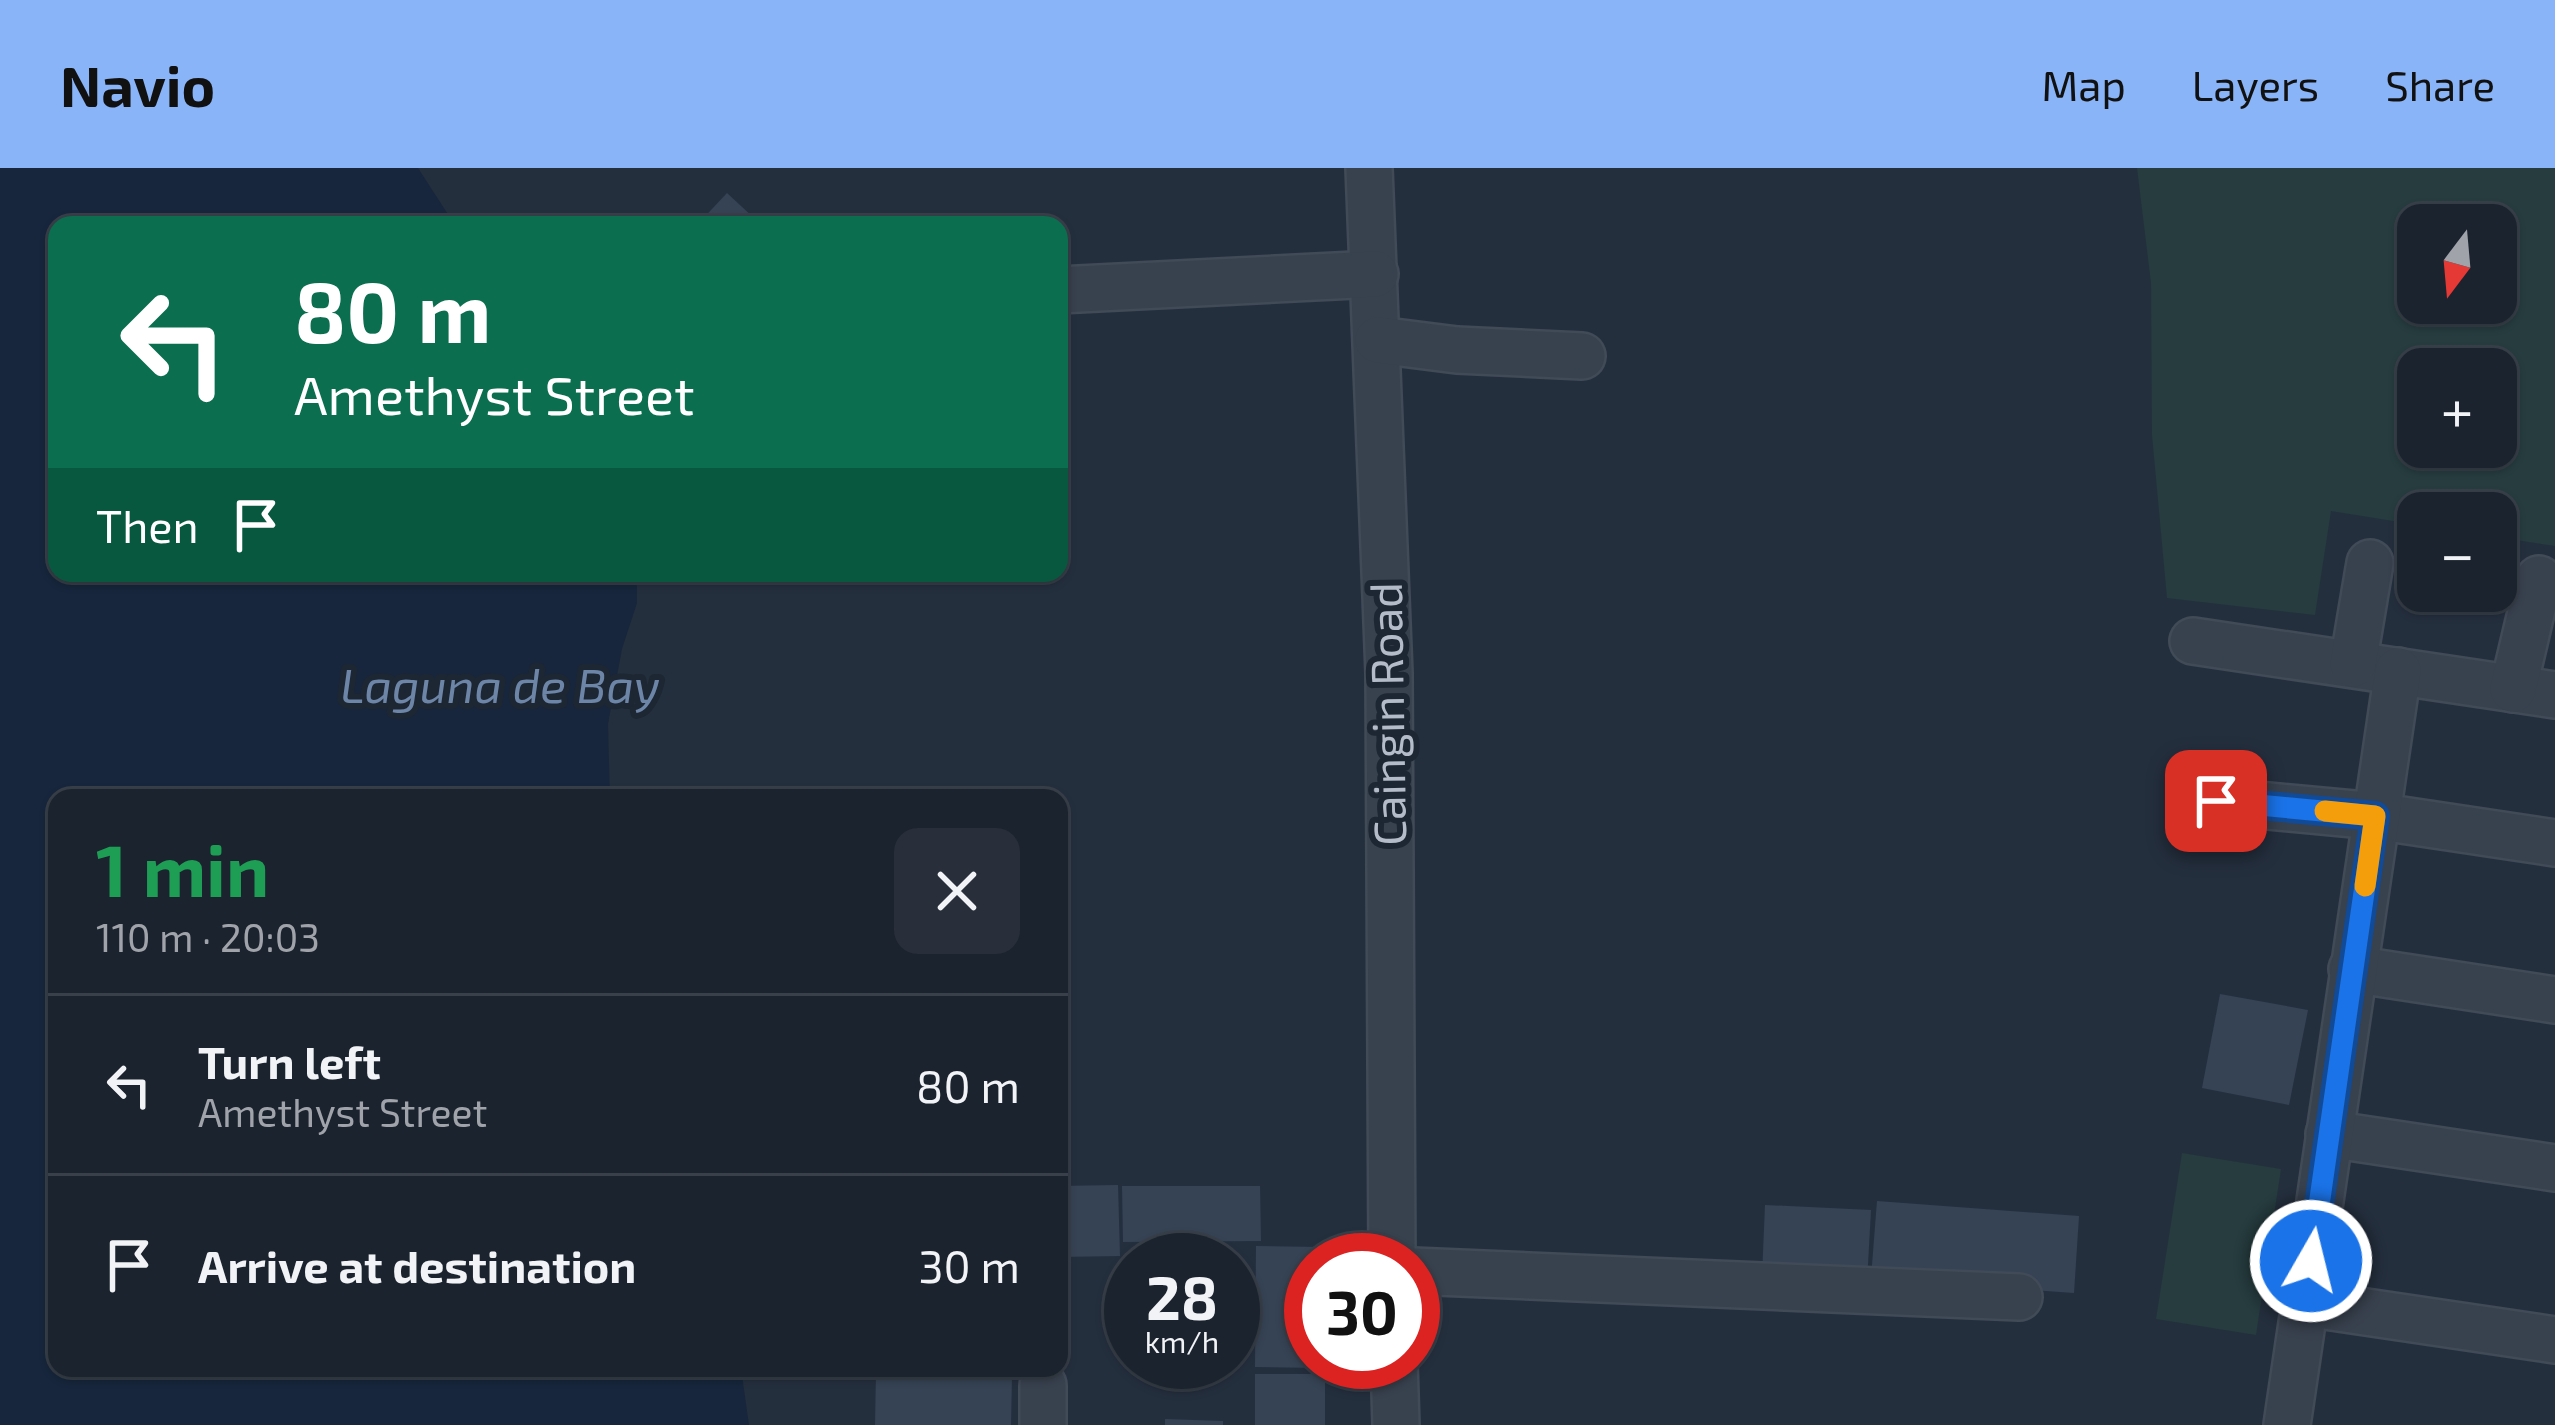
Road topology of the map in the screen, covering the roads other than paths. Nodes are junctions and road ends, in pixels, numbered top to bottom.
1 (1370, 168) edge
2 (1375, 274) junction
3 (1068, 290) edge
4 (1378, 340) junction
5 (1582, 356) dead end
6 (2370, 563) dead end
7 (2540, 579) dead end
8 (2193, 640) dead end
9 (2375, 668) junction
10 (2534, 692) edge
11 (2216, 801) dead end
12 (2375, 816) junction
13 (2555, 843) edge
14 (2352, 969) junction
15 (2555, 1000) edge
16 (2330, 1135) junction
17 (2555, 1168) edge
18 (1392, 1233) edge
19 (1440, 1271) edge
20 (2019, 1297) dead end
21 (2305, 1303) junction
22 (2555, 1340) edge
23 (1395, 1389) edge
24 (1396, 1425) edge
25 (2287, 1425) edge

1 - 2 street, Caingin Road
2 - 3 street
2 - 4 street, Caingin Road
4 - 5 street
4 - 18 street, Caingin Road
6 - 9 street
7 - 10 street
8 - 9 street
9 - 10 street
9 - 12 street
11 - 12 street
12 - 13 street
12 - 14 street
14 - 15 street
14 - 16 street
16 - 17 street
16 - 21 street
19 - 20 street
21 - 22 street
21 - 25 street
23 - 24 street

